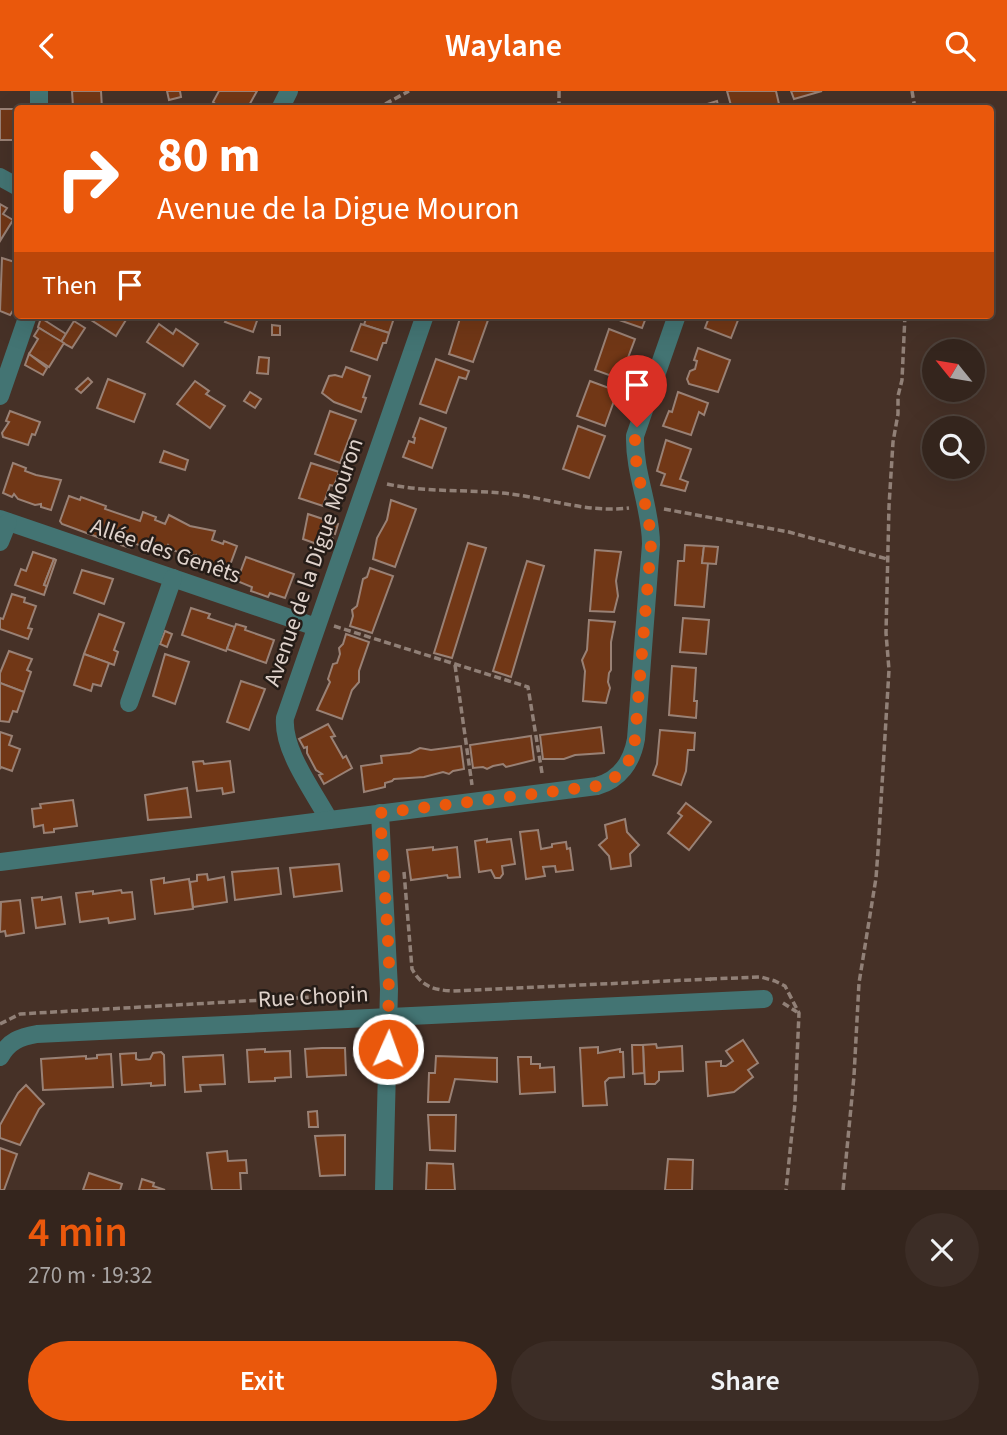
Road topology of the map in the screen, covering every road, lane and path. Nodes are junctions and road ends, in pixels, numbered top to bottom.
1 (409, 91) edge
2 (383, 105) edge
3 (26, 319) edge
4 (424, 319) edge
5 (676, 319) edge
6 (905, 319) edge
7 (6, 365) edge
8 (0, 397) edge
9 (4, 520) edge
10 (0, 543) edge
11 (173, 578) junction
12 (316, 627) junction
13 (455, 666) junction
14 (129, 703) dead end
15 (545, 793) junction
16 (474, 801) junction
17 (380, 813) junction
18 (329, 820) junction
19 (0, 862) edge
20 (403, 863) dead end
21 (710, 979) junction
22 (764, 999) dead end
23 (707, 1002) junction
24 (390, 1016) junction
25 (328, 1020) junction
26 (0, 1024) edge
27 (0, 1057) edge
28 (384, 1190) edge
29 (786, 1190) edge
30 (844, 1190) edge

1 - 2 path
3 - 7 street
4 - 12 street, Avenue de la Digue Mouron
5 - 15 street
6 - 30 path
7 - 8 street
9 - 10 street
9 - 11 street, Allée des Genêts
11 - 12 street, Allée des Genêts
11 - 14 street
12 - 13 path
12 - 18 street, Avenue de la Digue Mouron
13 - 15 path
13 - 16 path
15 - 16 street
16 - 17 street
17 - 18 street
17 - 24 street
18 - 19 street
20 - 21 path
21 - 23 path
21 - 29 path
22 - 23 street, Rue Chopin
23 - 24 street, Rue Chopin
24 - 25 street, Rue Chopin
24 - 28 street
25 - 26 path
25 - 27 street, Rue Chopin

